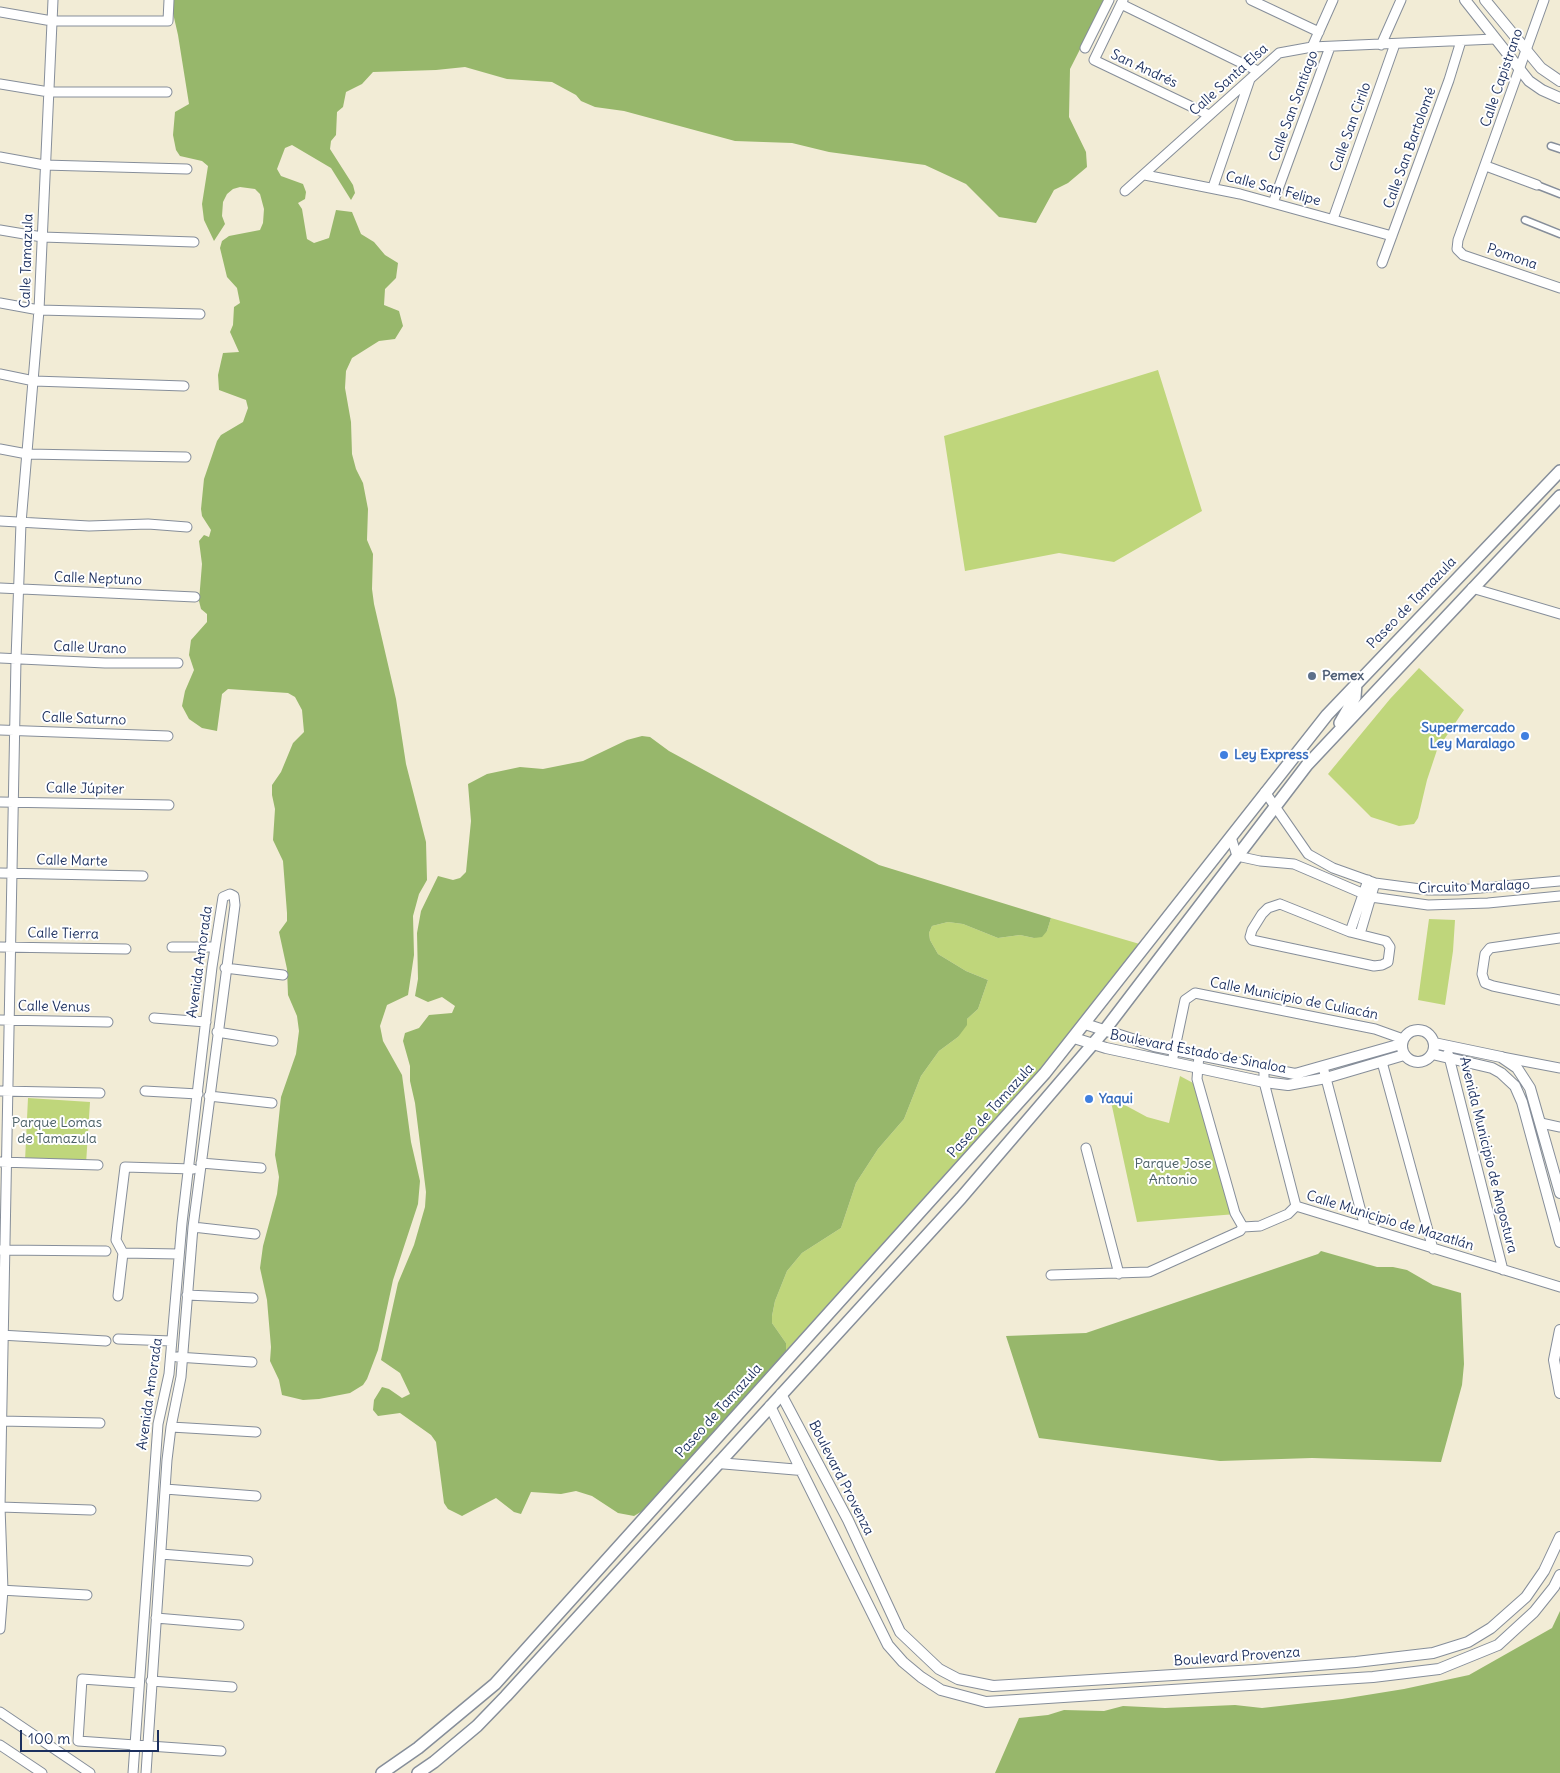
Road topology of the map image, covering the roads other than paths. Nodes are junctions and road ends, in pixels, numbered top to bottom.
1 (53, 0) edge
2 (169, 0) edge
3 (1109, 0) edge
4 (1251, 0) edge
5 (1333, 0) edge
6 (1401, 0) edge
7 (1465, 0) edge
8 (1485, 0) edge
9 (1544, 0) edge
10 (1122, 2) edge
11 (0, 12) edge
12 (52, 21) junction
13 (1319, 32) junction
14 (1495, 39) junction
15 (1461, 41) junction
16 (1381, 44) junction
17 (1395, 44) junction
18 (1330, 47) junction
19 (1085, 48) dead end
20 (1312, 48) junction
21 (1527, 50) junction
22 (1520, 71) junction
23 (1254, 74) junction
24 (1560, 81) edge
25 (0, 84) edge
26 (48, 92) junction
27 (167, 92) dead end
28 (1560, 98) edge
29 (1209, 116) junction
30 (1552, 146) dead end
31 (1560, 149) edge
32 (0, 157) edge
33 (44, 166) junction
34 (1486, 166) junction
35 (187, 170) dead end
36 (1145, 175) junction
37 (1536, 185) joint
38 (1213, 187) junction
39 (1125, 191) dead end
40 (1560, 194) edge
41 (1273, 203) junction
42 (1333, 220) junction
43 (1524, 220) dead end
44 (0, 230) edge
45 (1560, 234) edge
46 (1392, 236) junction
47 (42, 237) junction
48 (194, 242) dead end
49 (1456, 249) joint
50 (1382, 263) dead end
51 (1560, 288) edge
52 (0, 303) edge
53 (39, 310) junction
54 (200, 314) dead end
55 (0, 374) edge
56 (34, 381) junction
57 (184, 386) dead end
58 (0, 449) edge
59 (27, 454) junction
60 (186, 457) dead end
61 (1560, 471) edge
62 (1560, 496) edge
63 (0, 521) edge
64 (21, 523) junction
65 (187, 527) dead end
66 (1493, 542) junction
67 (1506, 553) junction
68 (0, 588) edge
69 (1472, 588) junction
70 (20, 590) junction
71 (196, 596) dead end
72 (1560, 614) edge
73 (0, 658) edge
74 (16, 659) junction
75 (178, 663) dead end
76 (1356, 683) junction
77 (0, 730) edge
78 (14, 731) junction
79 (1336, 734) junction
80 (168, 736) dead end
81 (1265, 792) junction
82 (0, 802) edge
83 (13, 802) junction
84 (169, 805) dead end
85 (1276, 806) junction
86 (1230, 837) junction
87 (1305, 848) junction
88 (1238, 856) junction
89 (1294, 864) junction
90 (1333, 868) junction
91 (0, 873) edge
92 (13, 873) junction
93 (143, 876) dead end
94 (1328, 879) junction
95 (1372, 881) junction
96 (1560, 881) edge
97 (1428, 890) junction
98 (1458, 890) junction
99 (1367, 896) junction
100 (1560, 896) edge
101 (1428, 904) junction
102 (1459, 904) junction
103 (1350, 932) junction
104 (1360, 934) junction
105 (1560, 938) edge
106 (0, 946) edge
107 (11, 947) junction
108 (172, 947) dead end
109 (215, 948) junction
110 (126, 949) dead end
111 (225, 968) junction
112 (283, 975) dead end
113 (210, 982) junction
114 (224, 984) junction
115 (1560, 1000) edge
116 (154, 1018) dead end
117 (0, 1020) edge
118 (10, 1020) junction
119 (108, 1022) dead end
120 (206, 1022) junction
121 (1085, 1024) junction
122 (1104, 1031) junction
123 (217, 1032) junction
124 (1074, 1038) junction
125 (273, 1041) dead end
126 (1402, 1041) junction
127 (1092, 1044) junction
128 (1434, 1044) junction
129 (1447, 1046) junction
130 (1174, 1049) junction
131 (1432, 1054) junction
132 (1199, 1055) junction
133 (1404, 1055) junction
134 (1449, 1057) junction
135 (1501, 1057) junction
136 (1172, 1062) junction
137 (1382, 1062) junction
138 (1323, 1067) junction
139 (1196, 1068) junction
140 (1560, 1068) edge
141 (1264, 1069) junction
142 (1326, 1078) junction
143 (1264, 1082) junction
144 (4, 1091) edge
145 (145, 1091) dead end
146 (100, 1093) dead end
147 (198, 1094) junction
148 (209, 1096) junction
149 (272, 1103) dead end
150 (1541, 1123) junction
151 (1560, 1127) edge
152 (1086, 1148) dead end
153 (4, 1162) edge
154 (98, 1165) dead end
155 (201, 1166) junction
156 (261, 1168) dead end
157 (189, 1169) junction
158 (1544, 1188) junction
159 (1560, 1191) edge
160 (1296, 1206) junction
161 (193, 1227) junction
162 (1243, 1227) junction
163 (1365, 1227) junction
164 (255, 1234) dead end
165 (1560, 1242) edge
166 (1433, 1249) junction
167 (3, 1250) edge
168 (106, 1251) dead end
169 (123, 1253) junction
170 (179, 1254) junction
171 (1503, 1270) junction
172 (1119, 1274) junction
173 (1050, 1275) dead end
174 (1560, 1287) edge
175 (187, 1295) junction
176 (118, 1296) dead end
177 (253, 1298) dead end
178 (1560, 1330) edge
179 (2, 1335) edge
180 (118, 1338) dead end
181 (106, 1341) dead end
182 (171, 1342) junction
183 (170, 1356) junction
184 (182, 1357) junction
185 (252, 1362) dead end
186 (1560, 1393) edge
187 (781, 1394) junction
188 (770, 1406) junction
189 (1, 1421) edge
190 (100, 1423) dead end
191 (171, 1427) junction
192 (256, 1432) dead end
193 (718, 1463) junction
194 (801, 1470) junction
195 (165, 1490) junction
196 (256, 1496) dead end
197 (0, 1507) edge
198 (90, 1510) dead end
199 (151, 1512) junction
200 (164, 1512) junction
201 (1560, 1537) edge
202 (161, 1554) junction
203 (248, 1561) dead end
204 (1560, 1575) edge
205 (875, 1576) junction
206 (857, 1584) junction
207 (1, 1590) edge
208 (87, 1594) dead end
209 (156, 1618) junction
210 (238, 1625) dead end
211 (0, 1630) edge
212 (1381, 1659) junction
213 (1384, 1676) junction
214 (1094, 1680) junction
215 (152, 1681) junction
216 (138, 1682) junction
217 (232, 1687) dead end
218 (1098, 1694) junction
219 (0, 1712) edge
220 (0, 1745) edge
221 (135, 1745) junction
222 (148, 1746) junction
223 (221, 1751) dead end
224 (133, 1771) edge
225 (146, 1772) edge
226 (42, 1773) edge
227 (90, 1773) edge
228 (382, 1773) edge
229 (418, 1773) edge

1 - 12 street, Calle Tamazula
2 - 12 street
3 - 19 street
4 - 13 street
5 - 13 street
6 - 16 street
7 - 14 street
8 - 21 street
9 - 21 street, Calle Capistrano
10 - 23 street
10 - 29 street, San Andrés
11 - 12 street
12 - 26 street, Calle Tamazula
13 - 20 street
14 - 15 street, Calle Santa Elsa
14 - 22 street
15 - 17 street, Calle Santa Elsa
15 - 46 street, Calle San Bartolomé
16 - 17 street, Calle Santa Elsa
16 - 18 street, Calle Santa Elsa
17 - 42 street, Calle San Cirilo
18 - 20 street, Calle Santa Elsa
18 - 41 street, Calle San Santiago
20 - 23 street, Calle Santa Elsa
21 - 22 street, Calle Capistrano
21 - 24 street
22 - 28 street
22 - 34 street, Calle Capistrano
23 - 29 street, Calle Santa Elsa
23 - 38 street
25 - 26 street
26 - 27 street
26 - 33 street, Calle Tamazula
29 - 36 street, Calle Santa Elsa
30 - 31 street
32 - 33 street
33 - 35 street
33 - 47 street, Calle Tamazula
34 - 37 street
34 - 49 street, Calle Capistrano
36 - 38 street, Calle San Felipe
36 - 39 street, Calle Santa Elsa
37 - 40 street
38 - 41 street, Calle San Felipe
41 - 42 street, Calle San Felipe
42 - 46 street, Calle San Felipe
43 - 45 street
44 - 47 street
46 - 50 street, Calle San Bartolomé
47 - 48 street
47 - 53 street, Calle Tamazula
49 - 51 street, Pomona
52 - 53 street
53 - 54 street
53 - 56 street, Calle Tamazula
55 - 56 street
56 - 57 street
56 - 59 street, Calle Tamazula
58 - 59 street
59 - 60 street
59 - 64 street, Calle Tamazula
61 - 66 main road, Paseo de Tamazula
62 - 67 main road
63 - 64 street
64 - 65 street
64 - 70 street, Calle Tamazula
66 - 67 main road
66 - 76 main road, Paseo de Tamazula
67 - 69 main road
68 - 70 street, Calle Neptuno
69 - 72 street
69 - 79 main road
70 - 71 street, Calle Neptuno
70 - 74 street, Calle Tamazula
73 - 74 street, Calle Urano
74 - 75 street, Calle Urano
74 - 78 street, Calle Tamazula
76 - 79 main road
76 - 81 main road, Paseo de Tamazula
77 - 78 street, Calle Saturno
78 - 80 street, Calle Saturno
78 - 83 street, Calle Tamazula
79 - 85 main road
81 - 85 street, Circuito Maralago
81 - 86 main road, Paseo de Tamazula
82 - 83 street, Calle Júpiter
83 - 84 street, Calle Júpiter
83 - 92 street, Calle Tamazula
85 - 87 street, Circuito Maralago
85 - 88 main road
86 - 88 street
86 - 121 main road, Paseo de Tamazula
87 - 89 street
87 - 90 street, Circuito Maralago
88 - 89 street, Circuito Maralago
88 - 122 main road
89 - 94 street, Circuito Maralago
90 - 94 street
90 - 95 street, Circuito Maralago
91 - 92 street, Calle Marte
92 - 93 street, Calle Marte
92 - 107 street, Calle Tamazula
94 - 99 street, Circuito Maralago
95 - 97 street, Circuito Maralago
95 - 99 street
96 - 98 street, Circuito Maralago
97 - 98 street, Circuito Maralago
97 - 101 street
98 - 102 street
99 - 101 street, Circuito Maralago
99 - 103 street
99 - 104 street
100 - 102 street, Circuito Maralago
101 - 102 street, Circuito Maralago
103 - 104 street
103 - 104 street
105 - 115 street
106 - 107 street, Calle Tierra
107 - 110 street, Calle Tierra
107 - 118 street, Calle Tamazula
108 - 109 street
109 - 111 street, Avenida Amorada
109 - 113 street, Avenida Amorada
111 - 112 street
111 - 114 street, Avenida Amorada
113 - 114 street
113 - 120 street, Avenida Amorada
114 - 123 street, Avenida Amorada
116 - 120 street
117 - 118 street, Calle Venus
118 - 119 street, Calle Venus
118 - 144 street, Calle Tamazula
120 - 147 street, Avenida Amorada
121 - 122 street, Boulevard Estado de Sinaloa
121 - 124 main road, Paseo de Tamazula
122 - 127 main road
122 - 130 street, Boulevard Estado de Sinaloa
123 - 125 street
123 - 148 street, Avenida Amorada
124 - 127 street, Boulevard Estado de Sinaloa
124 - 228 main road, Paseo de Tamazula
126 - 128 street, Boulevard Estado de Sinaloa
126 - 130 street, Calle Municipio de Culiacán
126 - 133 street
126 - 138 street, Boulevard Estado de Sinaloa
127 - 136 street, Boulevard Estado de Sinaloa
127 - 187 main road
128 - 129 street
128 - 131 street
129 - 134 street, Avenida Municipio de Angostura
129 - 135 street
130 - 132 street, Boulevard Estado de Sinaloa
130 - 136 street, Calle Municipio de Culiacán
131 - 133 street, Boulevard Estado de Sinaloa
131 - 134 street, Boulevard Estado de Sinaloa
132 - 139 street
132 - 141 street, Boulevard Estado de Sinaloa
133 - 137 street, Boulevard Estado de Sinaloa
134 - 158 street, Boulevard Estado de Sinaloa
134 - 171 street, Avenida Municipio de Angostura
135 - 140 street
135 - 150 street
136 - 139 street, Boulevard Estado de Sinaloa
137 - 142 street, Boulevard Estado de Sinaloa
137 - 166 street
138 - 141 street, Boulevard Estado de Sinaloa
138 - 142 street
139 - 143 street, Boulevard Estado de Sinaloa
139 - 162 street
141 - 143 street
142 - 143 street, Boulevard Estado de Sinaloa
142 - 163 street
143 - 160 street
144 - 146 street
144 - 153 street, Calle Tamazula
145 - 147 street
147 - 157 street, Avenida Amorada
148 - 149 street
148 - 155 street, Avenida Amorada
150 - 151 street
150 - 159 street
152 - 172 street
153 - 154 street
153 - 167 street, Calle Tamazula
155 - 156 street
155 - 157 street
155 - 161 street, Avenida Amorada
157 - 169 street
157 - 170 street, Avenida Amorada
158 - 159 street
158 - 165 street, Boulevard Estado de Sinaloa
160 - 162 street, Calle Municipio de Mazatlán
160 - 163 street, Calle Municipio de Mazatlán
161 - 164 street
161 - 175 street, Avenida Amorada
162 - 172 street
163 - 166 street, Calle Municipio de Mazatlán
166 - 171 street, Calle Municipio de Mazatlán
167 - 168 street
167 - 179 street, Calle Tamazula
169 - 170 street
169 - 176 street
170 - 182 street, Avenida Amorada
171 - 174 street, Calle Municipio de Mazatlán
172 - 173 street
175 - 177 street
175 - 184 street, Avenida Amorada
178 - 186 street
179 - 181 street
179 - 189 street, Calle Tamazula
180 - 182 street
182 - 183 street, Avenida Amorada
183 - 184 street
183 - 199 street, Avenida Amorada
184 - 185 street
184 - 191 street, Avenida Amorada
187 - 188 main road
187 - 205 street, Boulevard Provenza
188 - 193 main road
188 - 194 street, Boulevard Provenza
189 - 190 street
189 - 197 street, Calle Tamazula
191 - 192 street
191 - 195 street, Avenida Amorada
193 - 194 street
193 - 229 main road
194 - 206 street, Boulevard Provenza
195 - 196 street
195 - 200 street, Avenida Amorada
197 - 198 street
197 - 207 street, Calle Tamazula
199 - 200 street
199 - 216 street, Avenida Amorada
200 - 202 street, Avenida Amorada
201 - 212 street, Boulevard Provenza
202 - 203 street
202 - 209 street, Avenida Amorada
204 - 213 street, Boulevard Provenza
205 - 206 street
205 - 214 street, Boulevard Provenza
206 - 218 street, Boulevard Provenza
207 - 208 street
207 - 211 street, Calle Tamazula
209 - 210 street
209 - 215 street, Avenida Amorada
212 - 213 street
212 - 214 street, Boulevard Provenza
213 - 218 street, Boulevard Provenza
214 - 218 street
215 - 217 street
215 - 222 street, Avenida Amorada
216 - 221 street, Avenida Amorada
216 - 221 street
219 - 227 street
220 - 226 street
221 - 222 street
221 - 224 street, Avenida Amorada
222 - 223 street
222 - 225 street, Avenida Amorada
224 - 225 street

